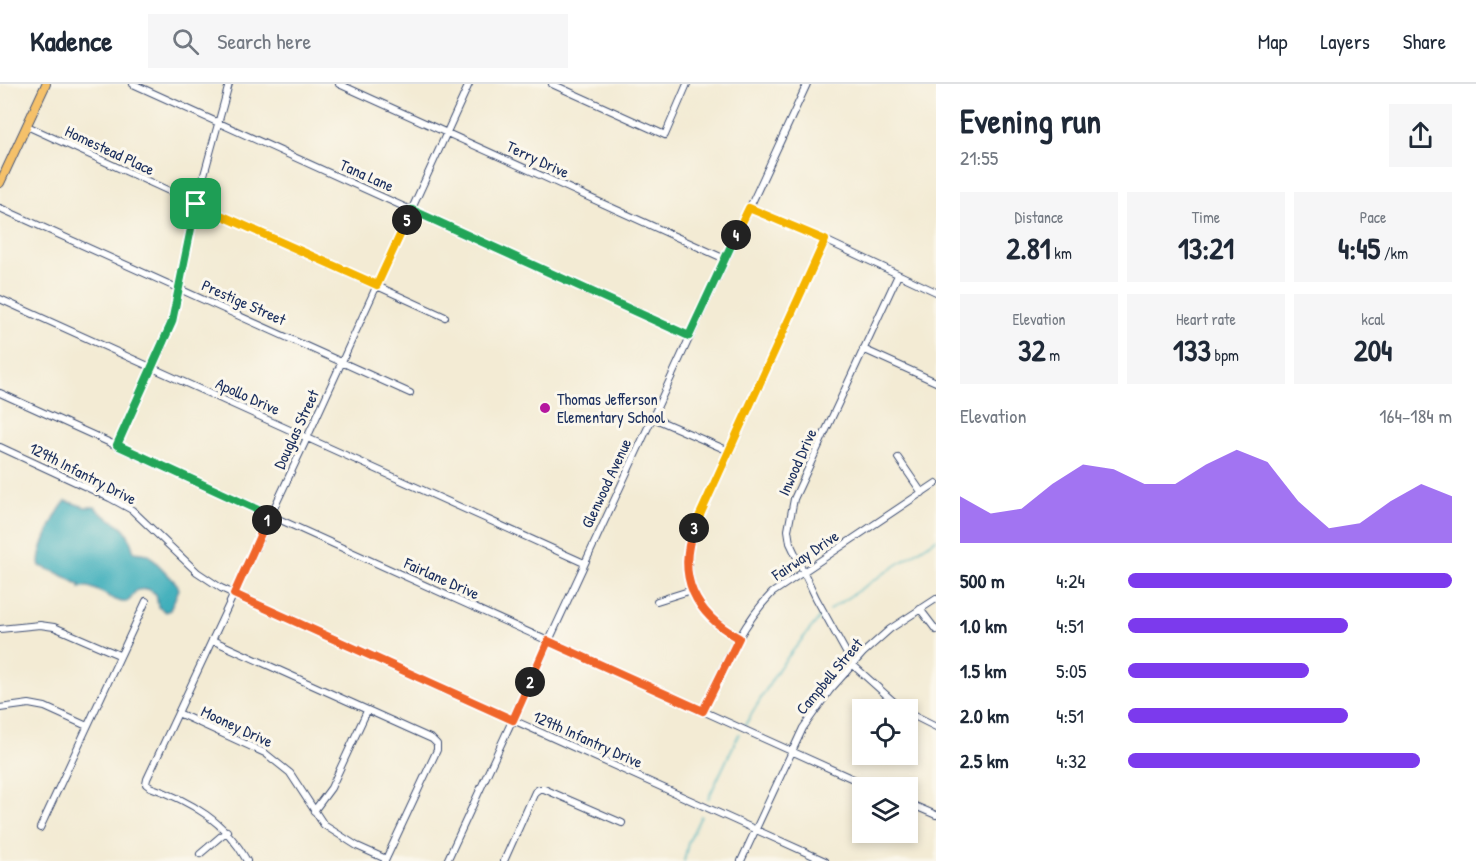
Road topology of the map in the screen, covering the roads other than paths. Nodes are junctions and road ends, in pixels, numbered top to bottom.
1 (46, 84) edge
2 (133, 84) edge
3 (229, 84) edge
4 (339, 84) edge
5 (469, 84) edge
6 (552, 84) edge
7 (687, 84) edge
8 (807, 84) edge
9 (218, 123) junction
10 (27, 126) junction
11 (447, 132) junction
12 (0, 183) edge
13 (196, 204) junction
14 (0, 208) edge
15 (749, 208) junction
16 (412, 210) junction
17 (825, 240) junction
18 (725, 259) junction
19 (898, 275) junction
20 (377, 285) junction
21 (179, 288) junction
22 (936, 292) edge
23 (0, 299) edge
24 (445, 317) dead end
25 (689, 336) junction
26 (863, 349) junction
27 (342, 362) junction
28 (153, 368) junction
29 (936, 382) edge
30 (0, 393) edge
31 (410, 393) dead end
32 (651, 417) junction
33 (307, 438) junction
34 (117, 445) junction
35 (0, 447) edge
36 (729, 452) junction
37 (898, 458) dead end
38 (936, 483) edge
39 (922, 493) junction
40 (269, 515) junction
41 (584, 563) junction
42 (803, 571) junction
43 (692, 590) junction
44 (234, 594) junction
45 (936, 599) edge
46 (146, 601) dead end
47 (657, 601) dead end
48 (920, 609) junction
49 (0, 629) edge
50 (936, 630) edge
51 (739, 638) junction
52 (212, 640) junction
53 (548, 641) junction
54 (119, 656) junction
55 (854, 665) junction
56 (889, 699) edge
57 (0, 708) edge
58 (367, 711) junction
59 (703, 711) junction
60 (178, 713) junction
61 (918, 718) edge
62 (513, 720) junction
63 (87, 726) junction
64 (936, 727) edge
65 (793, 751) junction
66 (852, 778) edge
67 (918, 808) edge
68 (314, 811) junction
69 (936, 816) edge
70 (622, 823) dead end
71 (40, 828) dead end
72 (756, 830) junction
73 (227, 831) junction
74 (200, 854) dead end
75 (386, 860) edge
76 (247, 861) edge
77 (447, 861) edge
78 (504, 861) edge
79 (741, 861) edge
80 (825, 861) edge

1 - 10 main road
2 - 9 street, Tana Lane
3 - 9 street
4 - 11 street, Terry Drive
5 - 11 street, Douglas Street
6 - 7 street
8 - 15 street, Glenwood Avenue
9 - 13 street
9 - 16 street, Tana Lane
10 - 12 main road
10 - 13 street, Homestead Place
11 - 16 street, Douglas Street
11 - 18 street, Terry Drive
13 - 20 street, Homestead Place
13 - 21 street
14 - 21 street, Prestige Street
15 - 17 street
15 - 18 street, Glenwood Avenue
16 - 20 street, Douglas Street
16 - 25 street, Tana Lane
17 - 19 street
17 - 36 street
18 - 25 street, Glenwood Avenue
19 - 22 street
19 - 26 street, Inwood Drive
20 - 24 street, Homestead Place
20 - 27 street, Douglas Street
21 - 27 street, Prestige Street
21 - 28 street
23 - 28 street, Apollo Drive
25 - 32 street, Glenwood Avenue
26 - 29 street
26 - 42 street, Inwood Drive
27 - 31 street, Prestige Street
27 - 33 street, Douglas Street
28 - 33 street, Apollo Drive
28 - 34 street
30 - 34 street, Fairlane Drive
32 - 36 street
32 - 41 street, Glenwood Avenue
33 - 40 street, Douglas Street
33 - 41 street, Apollo Drive
34 - 40 street, Fairlane Drive
35 - 44 street, 129th Infantry Drive
36 - 43 street
37 - 39 street
38 - 39 street, Fairway Drive
39 - 42 street, Fairway Drive
40 - 44 street, Douglas Street
40 - 53 street, Fairlane Drive
41 - 53 street, Glenwood Avenue
42 - 51 street, Fairway Drive
42 - 55 street, Inwood Drive
43 - 47 street
43 - 51 street
44 - 52 street, Douglas Street
44 - 62 street, 129th Infantry Drive
45 - 48 street, Campbell Street
46 - 54 street
48 - 50 street
48 - 55 street, Campbell Street
49 - 54 street
51 - 59 street, Fairway Drive
52 - 58 street
52 - 60 street, Douglas Street
53 - 59 street, Fairlane Drive
53 - 62 street, Glenwood Avenue
54 - 63 street
55 - 56 street, Inwood Drive
55 - 65 street, Campbell Street
57 - 63 street
58 - 68 street
58 - 75 street
59 - 65 street, Fairlane Drive
60 - 68 street, Mooney Drive
60 - 73 street, Douglas Street
61 - 64 street
62 - 72 street, 129th Infantry Drive
62 - 77 street, Glenwood Avenue
63 - 71 street
65 - 66 street, Fairlane Drive
65 - 72 street, Campbell Street
67 - 69 street
68 - 75 street, Mooney Drive
70 - 78 street
72 - 79 street, Campbell Street
72 - 80 street, 129th Infantry Drive
73 - 74 street
73 - 76 street

